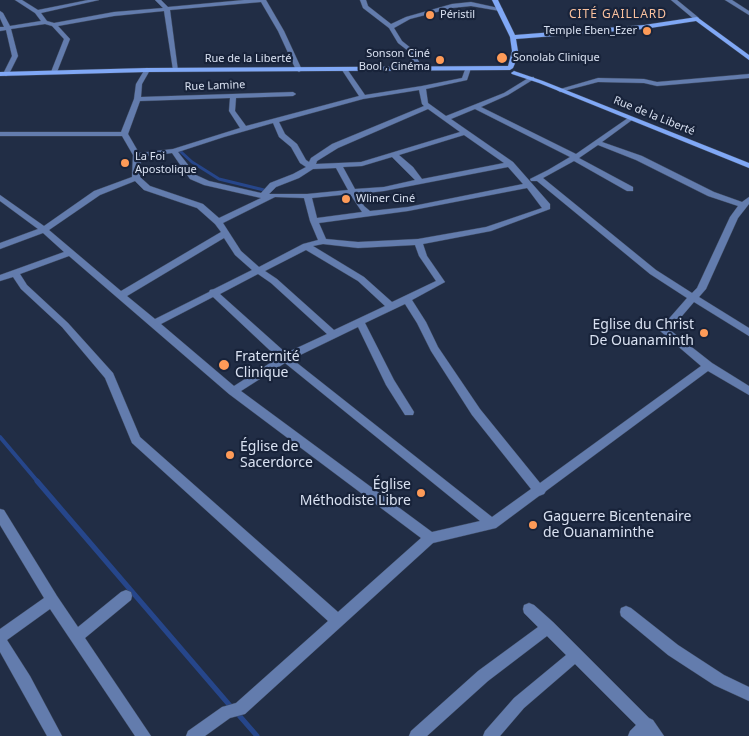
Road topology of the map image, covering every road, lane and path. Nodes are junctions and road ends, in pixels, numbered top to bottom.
1 (18, 0) edge
2 (96, 0) edge
3 (158, 0) edge
4 (262, 0) edge
5 (363, 0) edge
6 (495, 0) edge
7 (674, 0) edge
8 (728, 0) edge
9 (167, 9) junction
10 (500, 9) junction
11 (37, 12) junction
12 (0, 13) edge
13 (749, 13) edge
14 (114, 14) junction
15 (697, 19) junction
16 (45, 22) junction
17 (54, 25) junction
18 (391, 26) junction
19 (8, 28) junction
20 (0, 29) edge
21 (513, 37) junction
22 (748, 58) edge
23 (468, 68) junction
24 (420, 69) junction
25 (148, 70) junction
26 (176, 70) junction
27 (299, 70) junction
28 (345, 70) junction
29 (513, 70) junction
30 (54, 72) junction
31 (3, 74) edge
32 (749, 76) edge
33 (532, 78) junction
34 (422, 88) junction
35 (560, 90) junction
36 (293, 94) dead end
37 (233, 96) junction
38 (363, 97) junction
39 (137, 99) junction
40 (428, 107) junction
41 (476, 107) junction
42 (445, 119) junction
43 (630, 119) junction
44 (275, 121) junction
45 (244, 129) junction
46 (466, 132) junction
47 (0, 134) edge
48 (124, 134) junction
49 (596, 142) junction
50 (174, 151) junction
51 (136, 155) junction
52 (394, 155) junction
53 (574, 158) junction
54 (510, 164) junction
55 (338, 165) junction
56 (749, 166) edge
57 (311, 167) junction
58 (136, 178) junction
59 (538, 178) junction
60 (420, 181) junction
61 (528, 184) junction
62 (630, 189) dead end
63 (354, 191) junction
64 (274, 195) junction
65 (263, 196) junction
66 (307, 196) junction
67 (0, 197) edge
68 (746, 202) edge
69 (368, 214) junction
70 (218, 222) junction
71 (314, 222) junction
72 (44, 230) junction
73 (224, 234) junction
74 (323, 242) junction
75 (418, 242) junction
76 (0, 246) edge
77 (306, 246) junction
78 (70, 252) junction
79 (258, 270) junction
80 (15, 273) junction
81 (0, 278) edge
82 (213, 292) junction
83 (120, 296) junction
84 (694, 297) junction
85 (407, 300) junction
86 (392, 307) junction
87 (360, 322) junction
88 (155, 323) junction
89 (749, 333) edge
90 (334, 335) junction
91 (285, 358) junction
92 (708, 366) junction
93 (233, 391) junction
94 (749, 391) edge
95 (408, 412) dead end
96 (540, 491) junction
97 (0, 514) edge
98 (492, 524) junction
99 (430, 538) junction
100 (126, 596) dead end
101 (52, 600) junction
102 (529, 609) dead end
103 (626, 612) dead end
104 (338, 621) junction
105 (548, 627) junction
106 (77, 636) junction
107 (0, 638) edge
108 (576, 655) junction
109 (749, 694) edge
110 (653, 731) edge
111 (55, 736) edge
112 (144, 736) edge
113 (193, 736) edge
114 (416, 736) edge
115 (490, 736) edge
116 (635, 736) edge

1 - 11 street
2 - 11 street
3 - 9 street
3 - 14 street
4 - 9 street
4 - 27 street
5 - 18 street
6 - 10 street
7 - 15 street
8 - 13 street
9 - 14 street
9 - 26 street
10 - 18 street
10 - 21 street
11 - 16 street
12 - 19 street
14 - 17 street
15 - 21 street
15 - 22 street
16 - 17 street
16 - 19 street
17 - 30 street
18 - 24 street
19 - 20 street
19 - 31 street
21 - 29 street
23 - 24 street, Rue de la Liberté
23 - 29 street, Rue de la Liberté
23 - 34 street
24 - 28 street, Rue de la Liberté
25 - 26 street, Rue de la Liberté
25 - 30 street, Rue de la Liberté
25 - 39 street
26 - 27 street, Rue de la Liberté
27 - 28 street, Rue de la Liberté
28 - 38 street
29 - 33 street, Rue de la Liberté
30 - 31 street, Rue de la Liberté
32 - 35 street
33 - 35 street, Rue de la Liberté
33 - 41 street
34 - 38 street
34 - 40 street
35 - 43 street, Rue de la Liberté
36 - 37 street, Rue Lamine
37 - 39 street, Rue Lamine
37 - 45 street
38 - 44 street
39 - 48 street
40 - 42 street
40 - 57 street
41 - 42 street
41 - 53 street
42 - 46 street
43 - 49 street
43 - 56 street, Rue de la Liberté
44 - 45 street
44 - 57 street
45 - 50 street
46 - 52 street
46 - 54 street
47 - 48 street
48 - 51 street
49 - 53 street
49 - 68 street
50 - 51 street
50 - 65 street
51 - 58 street
52 - 55 street
52 - 60 street
53 - 59 street
53 - 62 street
54 - 60 street
54 - 61 street
55 - 57 street
55 - 63 street
57 - 65 street
58 - 70 street
58 - 72 street
59 - 61 street
59 - 84 street
60 - 63 street
61 - 69 street
61 - 75 street
63 - 66 street
63 - 69 street
64 - 65 street
64 - 66 street
64 - 70 street
66 - 71 street
67 - 72 street
68 - 84 street
69 - 71 street
70 - 73 street
71 - 74 street
72 - 76 street
72 - 78 street
73 - 79 street
73 - 83 street
74 - 75 street
74 - 77 street
75 - 85 street
77 - 79 street
77 - 86 street
78 - 80 street
78 - 83 street
79 - 82 street
79 - 90 street
80 - 81 street
80 - 104 street
82 - 88 street
82 - 91 street
83 - 88 street
84 - 89 street
84 - 92 street
85 - 86 street
85 - 96 street
86 - 87 street
87 - 90 street
87 - 95 street
88 - 93 street
90 - 91 street
91 - 93 street
91 - 98 street
92 - 94 street
92 - 96 street
93 - 99 street
96 - 98 street
97 - 101 street
98 - 99 street
99 - 104 street
100 - 106 street
101 - 106 street
101 - 107 street
102 - 105 street
103 - 109 street
104 - 113 street
105 - 108 street
105 - 114 street
106 - 112 street
107 - 111 street
108 - 110 street
108 - 115 street
110 - 116 street

